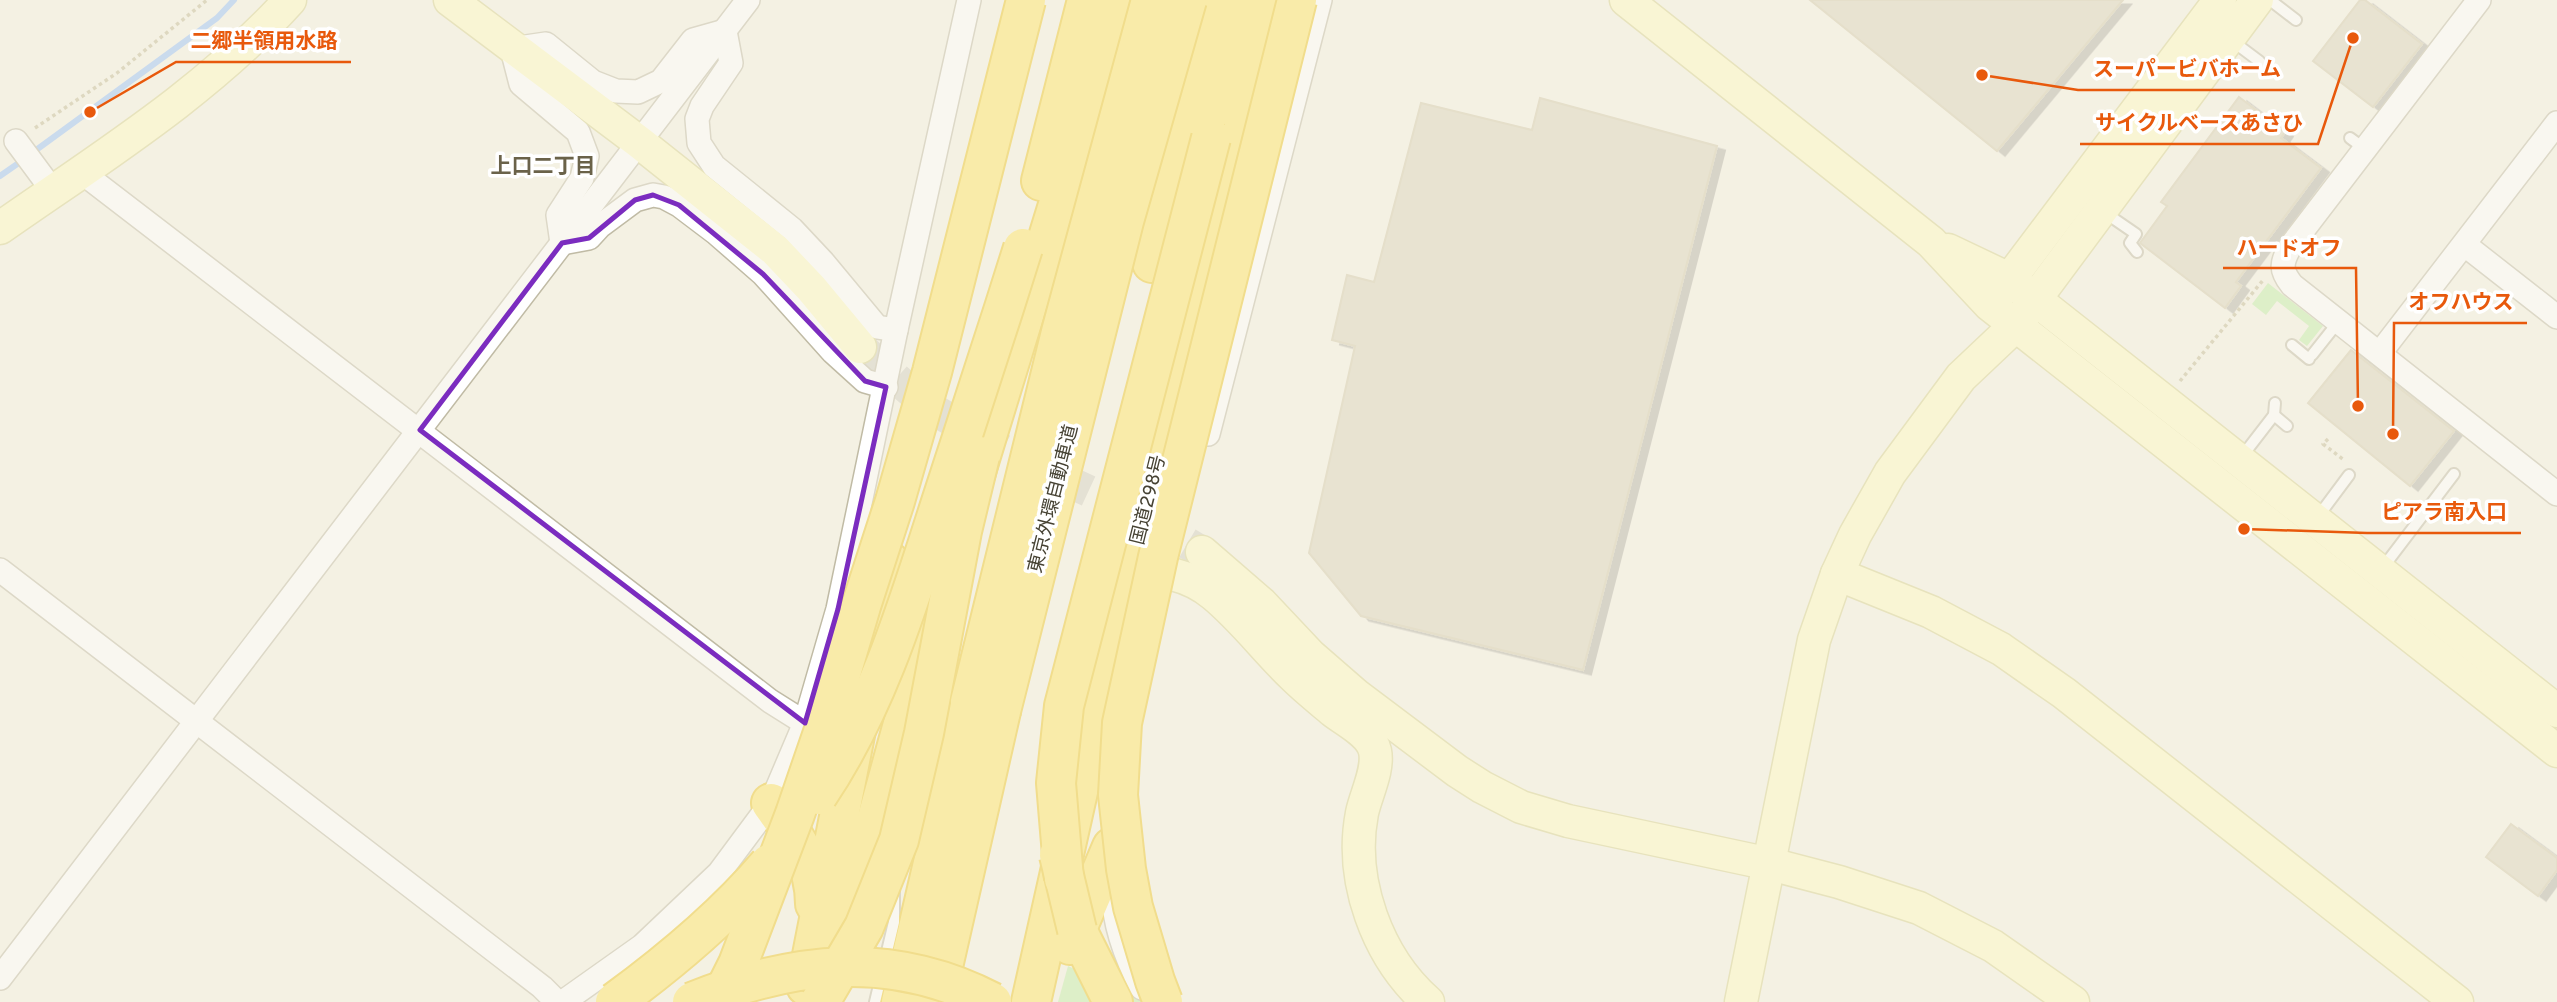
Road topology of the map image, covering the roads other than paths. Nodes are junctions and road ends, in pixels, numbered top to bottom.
1 (290, 0) edge
2 (450, 0) edge
3 (748, 0) edge
4 (969, 0) edge
5 (1006, 0) edge
6 (1026, 0) edge
7 (1151, 0) edge
8 (1188, 0) edge
9 (1216, 0) edge
10 (1246, 0) edge
11 (1276, 0) edge
12 (1297, 0) edge
13 (1320, 0) edge
14 (1626, 0) edge
15 (2220, 0) edge
16 (2257, 0) edge
17 (2270, 0) edge
18 (2479, 0) edge
19 (1096, 11) edge
20 (2296, 20) dead end
21 (724, 31) junction
22 (2229, 38) junction
23 (512, 49) junction
24 (2266, 69) dead end
25 (2557, 123) edge
26 (10, 140) edge
27 (639, 142) junction
28 (2549, 152) edge
29 (80, 172) junction
30 (53, 191) junction
31 (2102, 210) junction
32 (0, 228) edge
33 (1931, 242) junction
34 (562, 243) junction
35 (2465, 245) junction
36 (1023, 248) junction
37 (2137, 252) dead end
38 (2009, 279) junction
39 (2036, 299) junction
40 (1990, 305) junction
41 (2557, 317) edge
42 (2339, 321) junction
43 (2016, 325) junction
44 (896, 330) junction
45 (2292, 345) dead end
46 (859, 347) tunnel mouth
47 (2381, 353) junction
48 (1961, 377) junction
49 (886, 387) junction
50 (2275, 403) dead end
51 (2274, 415) junction
52 (2287, 426) dead end
53 (420, 430) junction
54 (2239, 461) junction
55 (2454, 474) dead end
56 (2349, 475) dead end
57 (2557, 494) edge
58 (2315, 521) junction
59 (1202, 552) tunnel mouth
60 (0, 570) edge
61 (2379, 572) junction
62 (1172, 574) junction
63 (1837, 574) junction
64 (986, 707) junction
65 (2557, 711) edge
66 (196, 721) junction
67 (805, 723) junction
68 (2557, 751) edge
69 (771, 803) junction
70 (1112, 847) junction
71 (867, 851) junction
72 (1770, 864) junction
73 (1064, 878) junction
74 (1077, 930) junction
75 (816, 942) junction
76 (0, 978) edge
77 (560, 1002) edge
78 (615, 1002) edge
79 (692, 1002) edge
80 (719, 1002) edge
81 (803, 1002) edge
82 (820, 1002) edge
83 (827, 1002) edge
84 (875, 1002) edge
85 (901, 1002) edge
86 (935, 1002) edge
87 (992, 1002) edge
88 (1031, 1002) edge
89 (1044, 1002) edge
90 (1103, 1002) edge
91 (1113, 1002) edge
92 (1152, 1002) edge
93 (1163, 1002) edge
94 (1428, 1002) edge
95 (1741, 1002) edge
96 (2073, 1002) edge
97 (2458, 1002) edge

1 - 29 street
2 - 23 street
3 - 21 street
4 - 44 street
5 - 75 highway
6 - 80 highway, bridge
7 - 64 highway, 東京外環自動車道, bridge
8 - 64 highway, 東京外環自動車道, bridge
9 - 73 highway, bridge
10 - 73 highway, bridge
11 - 88 highway, 国道298号
12 - 93 highway, bridge
13 - 62 street
14 - 33 street
15 - 38 street
16 - 22 street
17 - 20 lane
18 - 42 street
19 - 36 highway
19 - 71 highway
21 - 23 street
21 - 27 street
21 - 44 street
22 - 24 lane
22 - 31 street
23 - 27 street
23 - 34 street
25 - 28 street
26 - 30 street
27 - 34 street
27 - 46 street
28 - 35 street
29 - 30 street
29 - 53 street
30 - 32 street
31 - 37 lane
31 - 39 street
33 - 38 street
33 - 40 street
34 - 49 street
34 - 53 street
35 - 41 street
35 - 47 street
36 - 78 highway, bridge
36 - 82 highway, bridge
38 - 39 street
38 - 40 street
39 - 43 street
39 - 54 street
40 - 43 street
40 - 48 street
42 - 45 lane
42 - 47 street
43 - 48 street
43 - 68 street
44 - 49 street
47 - 57 street
48 - 63 street
49 - 67 street
50 - 51 lane
51 - 52 lane
51 - 54 lane
53 - 66 street
53 - 67 street
54 - 58 street
55 - 61 lane
56 - 58 lane
58 - 61 street
59 - 72 street
60 - 66 street
61 - 65 street
62 - 70 street
62 - 94 street
63 - 72 street
63 - 97 street
64 - 85 highway, 東京外環自動車道
64 - 86 highway, 東京外環自動車道
66 - 76 street
66 - 77 street
67 - 69 street
69 - 75 highway
69 - 77 street
70 - 89 highway
70 - 92 street
71 - 83 highway
71 - 84 lane
72 - 95 street
72 - 96 street
73 - 74 highway, bridge
74 - 90 highway
74 - 91 highway
75 - 81 highway
79 - 87 highway, bridge

